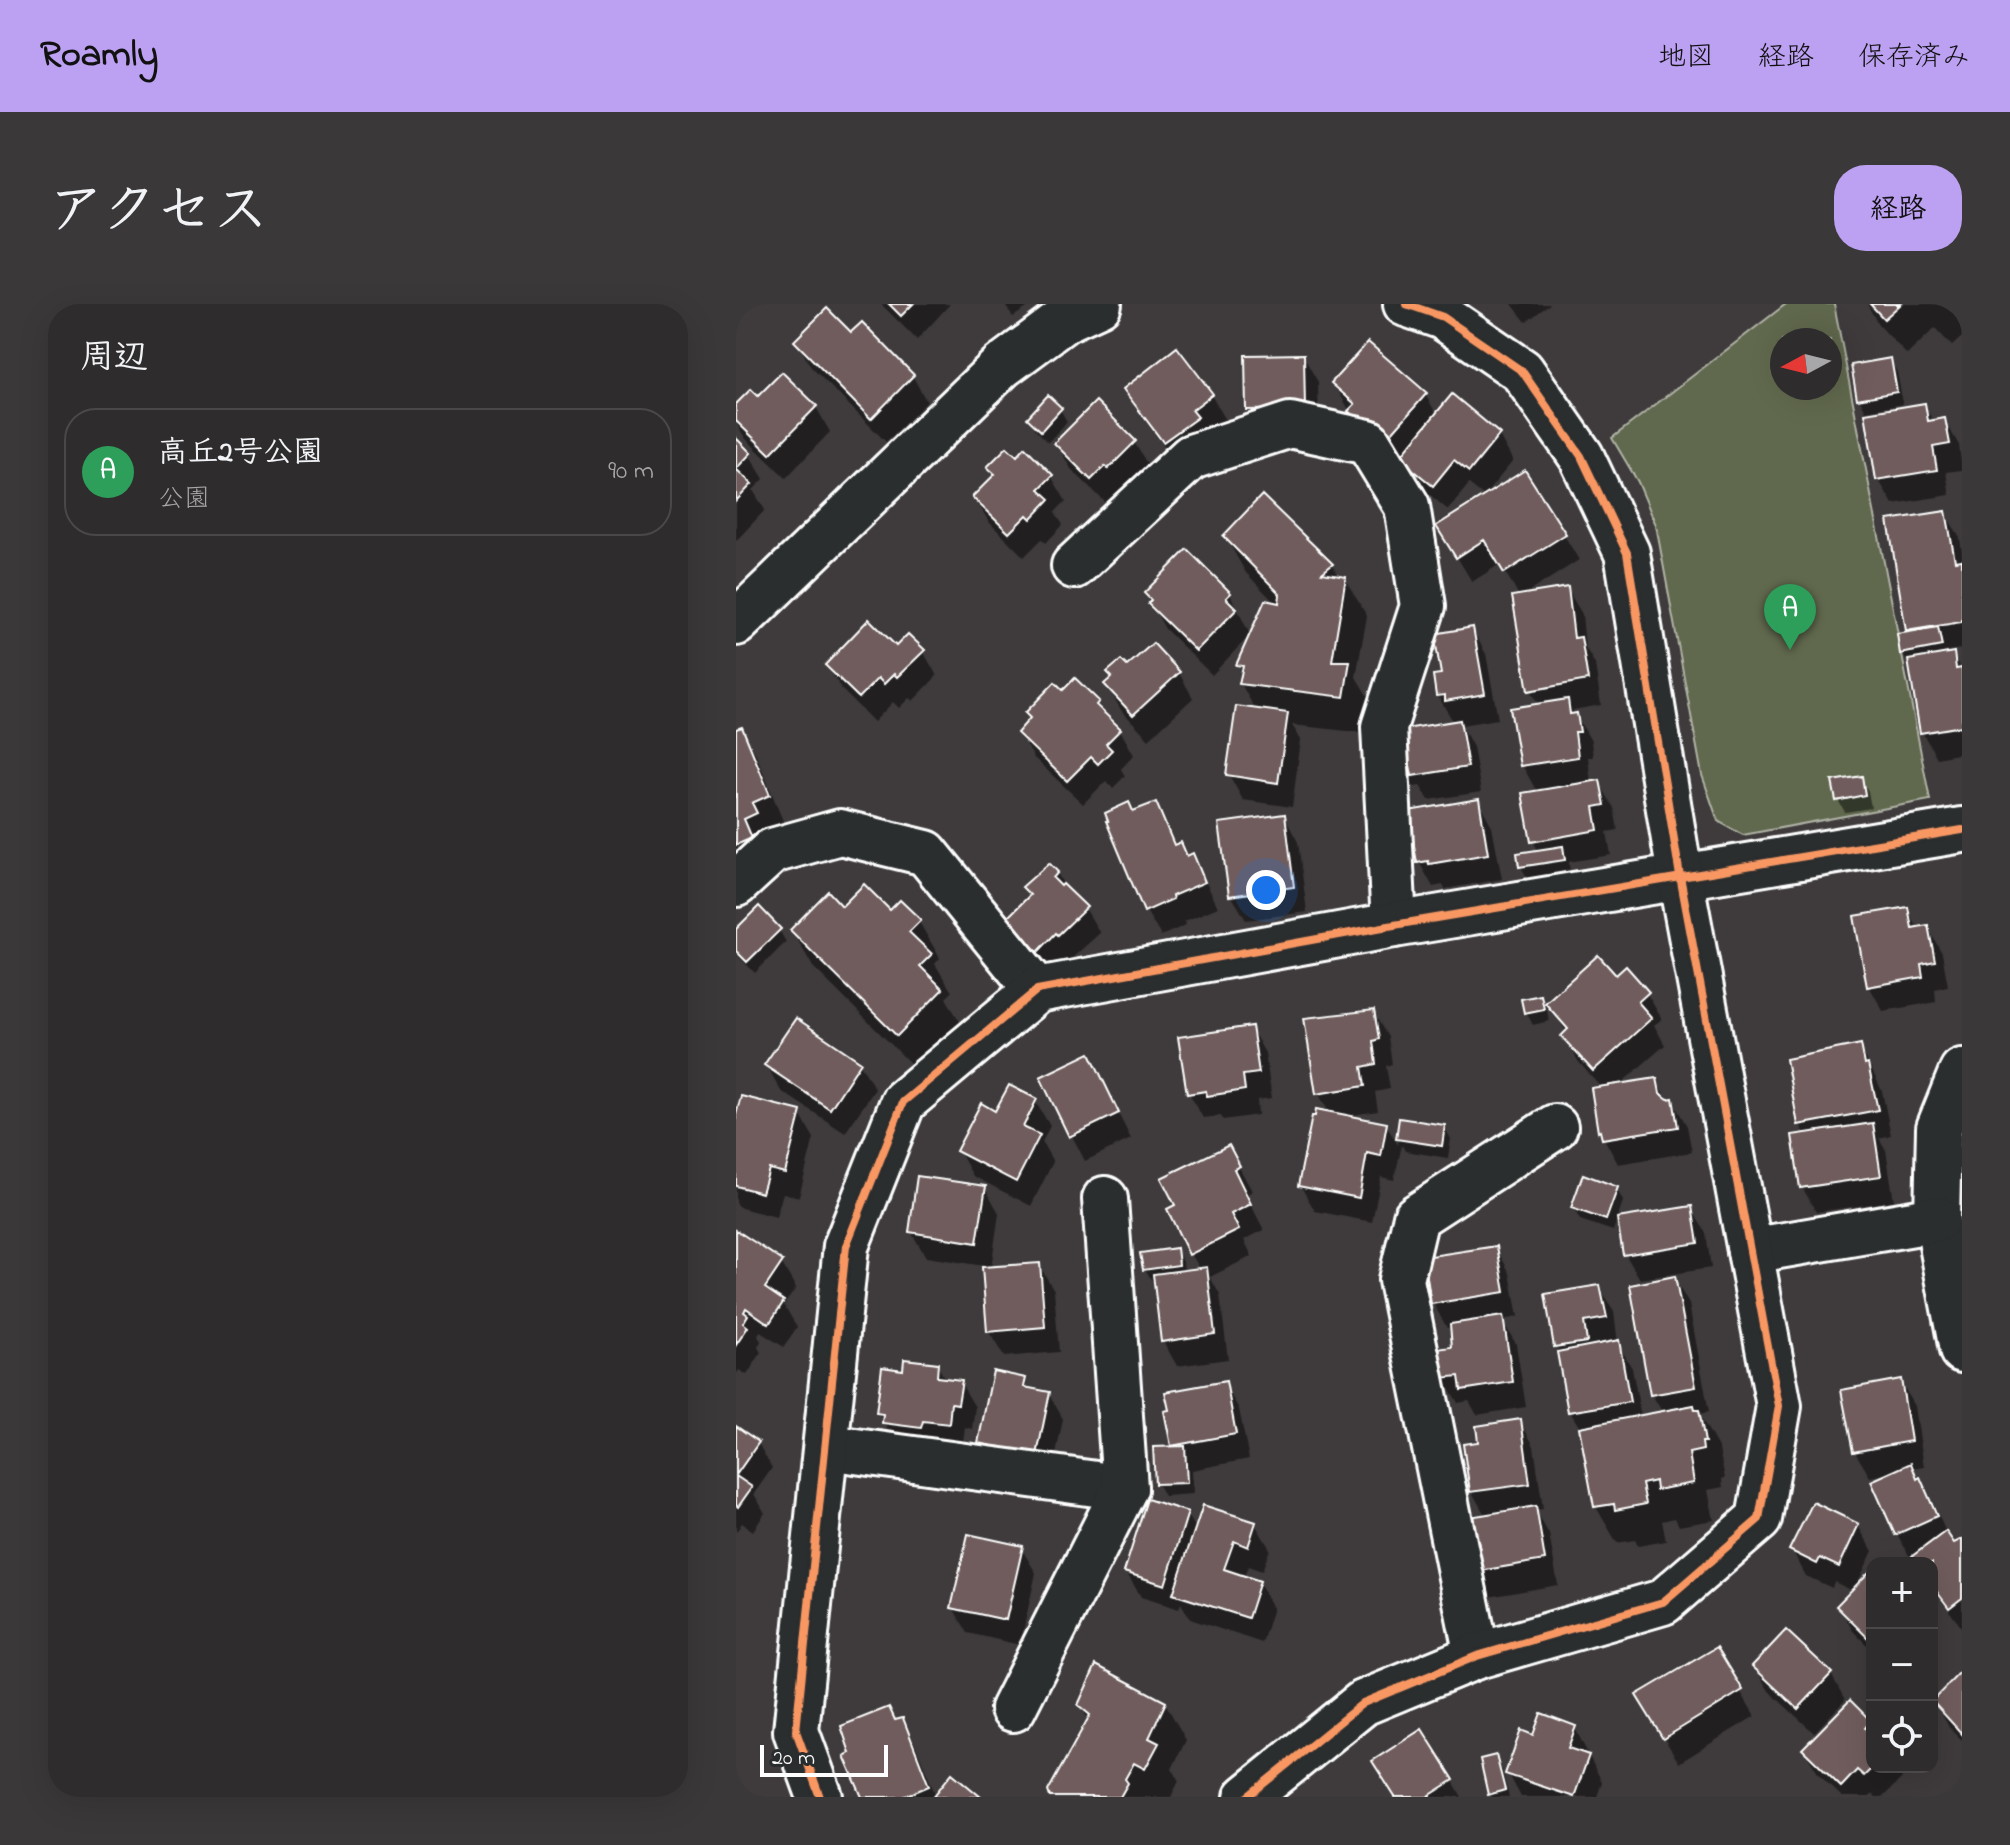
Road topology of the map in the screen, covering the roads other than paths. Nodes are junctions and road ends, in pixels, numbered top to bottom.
1 (1099, 304) edge
2 (1406, 304) edge
3 (1074, 566) dead end
4 (736, 623) edge
5 (1962, 830) edge
6 (1680, 876) junction
7 (736, 884) edge
8 (1394, 925) junction
9 (1037, 990) junction
10 (1962, 1071) edge
11 (1555, 1127) dead end
12 (1105, 1199) dead end
13 (1937, 1219) junction
14 (1750, 1251) junction
15 (1962, 1350) edge
16 (826, 1447) junction
17 (1125, 1488) junction
18 (1477, 1656) junction
19 (1013, 1709) dead end
20 (820, 1797) edge
21 (1247, 1797) edge

1 - 4 street
2 - 6 street
3 - 8 street
5 - 6 street
6 - 8 street
6 - 14 street
7 - 9 street
8 - 9 street
9 - 16 street
10 - 13 street
11 - 18 street
12 - 17 street
13 - 14 street
13 - 15 street
14 - 18 street
16 - 17 street
16 - 20 street
17 - 19 street
18 - 21 street

